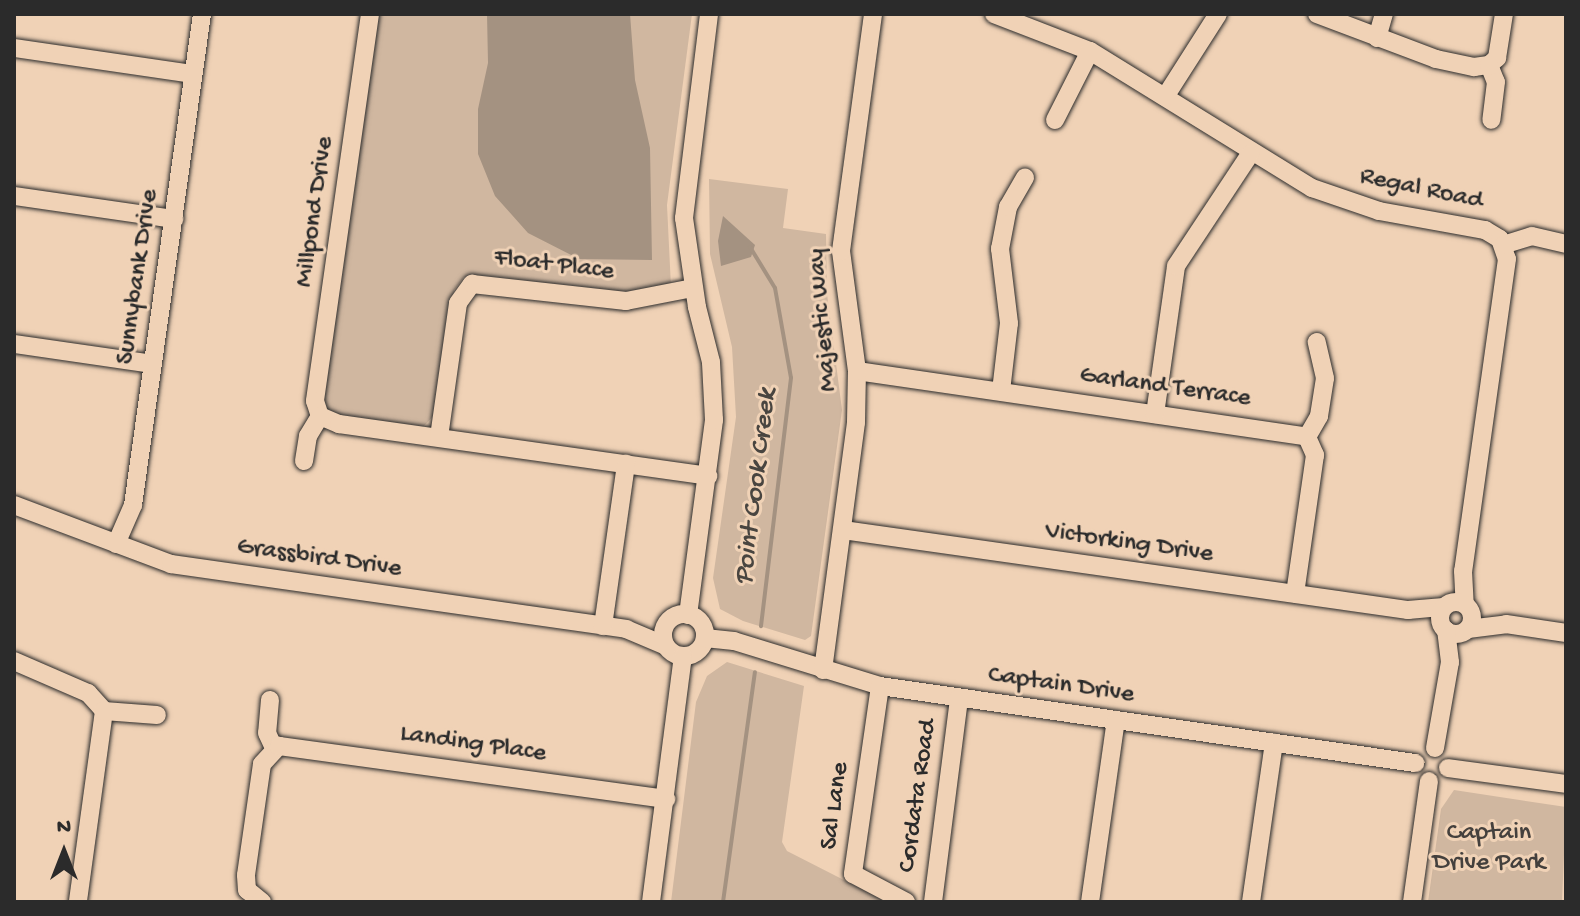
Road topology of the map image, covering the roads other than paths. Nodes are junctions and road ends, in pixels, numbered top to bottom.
1 (202, 14) edge
2 (370, 14) edge
3 (873, 14) edge
4 (994, 14) edge
5 (1218, 14) edge
6 (1317, 14) edge
7 (1384, 14) edge
8 (1504, 14) edge
9 (711, 17) edge
10 (1377, 38) junction
11 (14, 48) edge
12 (1090, 51) junction
13 (1489, 65) junction
14 (193, 74) junction
15 (1165, 97) junction
16 (1055, 120) dead end
17 (1491, 120) dead end
18 (1250, 154) junction
19 (1025, 177) dead end
20 (14, 196) edge
21 (174, 219) junction
22 (1566, 244) edge
23 (1503, 245) junction
24 (693, 288) junction
25 (1317, 342) dead end
26 (14, 344) edge
27 (153, 364) junction
28 (857, 371) junction
29 (1001, 391) junction
30 (1155, 414) junction
31 (320, 416) junction
32 (439, 437) junction
33 (1307, 437) junction
34 (304, 461) dead end
35 (626, 464) junction
36 (708, 476) junction
37 (14, 505) edge
38 (843, 530) junction
39 (116, 544) junction
40 (1295, 594) junction
41 (688, 615) junction
42 (1456, 617) junction
43 (667, 623) junction
44 (603, 626) junction
45 (626, 629) junction
46 (1566, 633) edge
47 (705, 638) junction
48 (666, 646) junction
49 (683, 656) junction
50 (14, 661) edge
51 (823, 670) junction
52 (880, 686) junction
53 (959, 698) junction
54 (270, 700) dead end
55 (104, 711) junction
56 (157, 715) dead end
57 (1116, 720) junction
58 (1274, 743) junction
59 (274, 748) junction
60 (1435, 748) junction
61 (1415, 763) junction
62 (1448, 768) junction
63 (1429, 781) junction
64 (1566, 784) edge
65 (666, 799) junction
66 (253, 900) edge
67 (78, 902) edge
68 (651, 902) edge
69 (906, 902) edge
70 (933, 902) edge
71 (1090, 902) edge
72 (1251, 902) edge
73 (1412, 902) edge

1 - 14 street, Sunnybank Drive
2 - 31 street, Millpond Drive
3 - 28 street, Majestic Way
4 - 12 street, Regal Road
5 - 15 street
6 - 10 street
7 - 10 street
8 - 13 street
9 - 24 street
10 - 13 street
11 - 14 street
12 - 15 street, Regal Road
12 - 16 street
13 - 17 street
14 - 21 street, Sunnybank Drive
15 - 18 street, Regal Road
18 - 23 street, Regal Road
18 - 30 street
19 - 29 street
20 - 21 street
21 - 27 street, Sunnybank Drive
22 - 23 street
23 - 42 street, Regal Road
24 - 32 street, Float Place
24 - 36 street
25 - 33 street
26 - 27 street
27 - 39 street, Sunnybank Drive
28 - 29 street, Garland Terrace
28 - 38 street, Majestic Way
29 - 30 street, Garland Terrace
30 - 33 street, Garland Terrace
31 - 32 street
31 - 34 street, Millpond Drive
32 - 35 street
33 - 40 street
35 - 36 street
35 - 44 street
36 - 41 street
37 - 39 street, Grassbird Drive
38 - 40 street, Victorking Drive
38 - 51 street, Majestic Way
39 - 44 street, Grassbird Drive
40 - 42 street, Victorking Drive
41 - 43 street
41 - 47 street
42 - 46 street
42 - 60 street, Regal Road
43 - 45 street, Grassbird Drive
43 - 48 street
44 - 45 street, Grassbird Drive
45 - 48 street, Grassbird Drive
47 - 49 street
47 - 51 street, Captain Drive
48 - 49 street
49 - 65 street
50 - 55 street
51 - 52 street, Captain Drive
52 - 53 street, Captain Drive
52 - 69 street, Sal Lane
53 - 57 street, Captain Drive
53 - 70 street, Cordata Road
54 - 59 street
55 - 56 street
55 - 67 street
57 - 58 street, Captain Drive
57 - 71 street
58 - 61 street, Captain Drive
58 - 72 street
59 - 65 street, Landing Place
59 - 66 street
60 - 61 street
60 - 62 street
61 - 63 street
62 - 63 street
62 - 64 street
63 - 73 street
65 - 68 street

